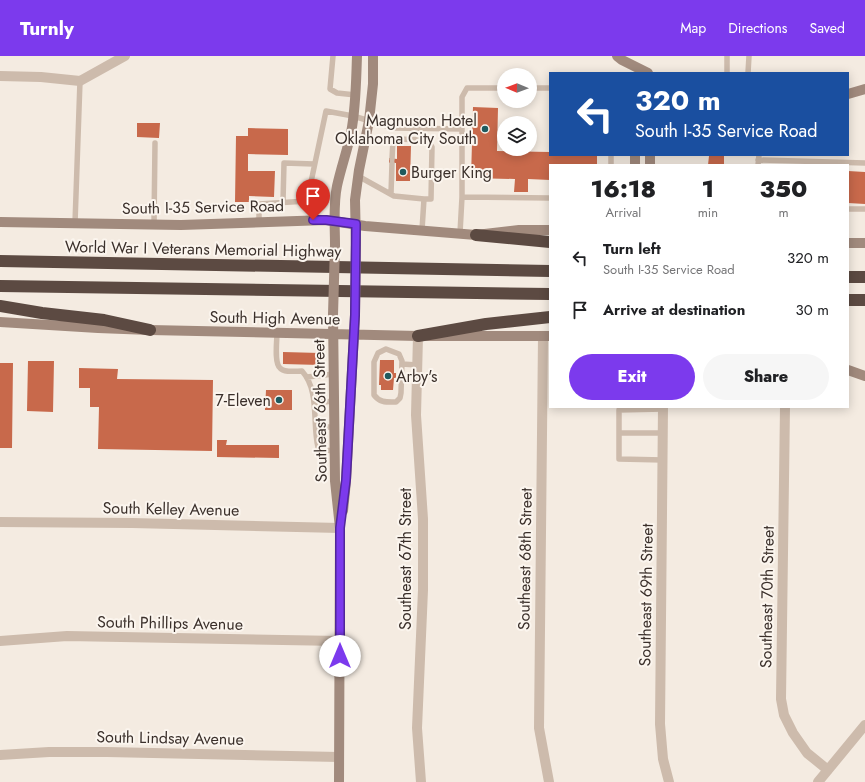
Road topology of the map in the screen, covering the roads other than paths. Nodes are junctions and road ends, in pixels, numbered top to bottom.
1 (125, 56) edge
2 (333, 56) edge
3 (357, 56) edge
4 (373, 56) edge
5 (617, 56) edge
6 (727, 56) edge
7 (749, 56) edge
8 (646, 72) edge
9 (727, 72) edge
10 (748, 72) edge
11 (0, 76) edge
12 (80, 81) junction
13 (497, 88) edge
14 (537, 88) edge
15 (549, 88) edge
16 (865, 89) edge
17 (849, 94) edge
18 (356, 95) junction
19 (353, 116) junction
20 (370, 121) junction
21 (462, 129) junction
22 (155, 143) dead end
23 (779, 158) edge
24 (758, 160) edge
25 (865, 163) edge
26 (314, 164) junction
27 (358, 176) junction
28 (391, 194) junction
29 (462, 197) junction
30 (549, 198) edge
31 (424, 199) junction
32 (283, 202) junction
33 (849, 209) edge
34 (865, 209) edge
35 (335, 221) junction
36 (0, 222) edge
37 (75, 223) junction
38 (259, 223) junction
39 (154, 224) junction
40 (356, 224) junction
41 (422, 230) junction
42 (549, 230) edge
43 (460, 233) junction
44 (476, 235) junction
45 (549, 242) edge
46 (849, 243) edge
47 (865, 243) edge
48 (0, 261) edge
49 (549, 271) edge
50 (849, 277) edge
51 (865, 277) edge
52 (0, 286) edge
53 (549, 294) edge
54 (849, 300) edge
55 (865, 300) edge
56 (0, 306) edge
57 (549, 317) edge
58 (0, 322) edge
59 (150, 330) junction
60 (278, 333) junction
61 (334, 334) junction
62 (354, 335) junction
63 (385, 335) junction
64 (418, 336) junction
65 (546, 336) edge
66 (386, 349) junction
67 (402, 364) junction
68 (417, 365) junction
69 (849, 370) edge
70 (334, 374) junction
71 (865, 376) edge
72 (307, 377) junction
73 (334, 401) junction
74 (314, 403) junction
75 (663, 408) edge
76 (785, 408) edge
77 (316, 427) junction
78 (335, 427) junction
79 (619, 433) junction
80 (663, 433) junction
81 (335, 451) junction
82 (663, 460) junction
83 (0, 522) edge
84 (340, 528) junction
85 (0, 641) edge
86 (340, 641) junction
87 (865, 725) edge
88 (0, 755) edge
89 (339, 757) junction
90 (828, 770) junction
91 (339, 782) edge
92 (421, 782) edge
93 (548, 782) edge
94 (669, 782) edge
95 (818, 782) edge

1 - 12 street
2 - 18 lane
3 - 18 main road, Southeast 66th Street
4 - 20 main road, Southeast 66th Street
5 - 8 main road
6 - 9 lane
7 - 10 lane
11 - 12 street
12 - 37 lane
13 - 21 lane
14 - 15 lane
16 - 17 main road
18 - 19 main road, Southeast 66th Street
19 - 20 lane
19 - 26 lane
19 - 35 main road, Southeast 66th Street
20 - 21 lane
20 - 27 main road, Southeast 66th Street
21 - 29 lane
22 - 39 lane
23 - 24 lane
23 - 25 lane
26 - 32 lane
26 - 32 lane
27 - 28 lane
27 - 40 main road, Southeast 66th Street
28 - 31 lane
28 - 31 lane
29 - 30 lane
29 - 43 lane
31 - 41 lane
32 - 38 lane
33 - 34 lane
35 - 38 main road, South I-35 Service Road
35 - 40 main road, South I-35 Service Road
35 - 61 main road, Southeast 66th Street, bridge
36 - 37 main road, South I-35 Service Road
37 - 39 main road, South I-35 Service Road
38 - 39 main road, South I-35 Service Road
40 - 41 main road, South I-35 Service Road
40 - 62 main road, Southeast 66th Street, bridge
41 - 43 main road, South I-35 Service Road
42 - 44 main road, South I-35 Service Road
43 - 44 main road, South I-35 Service Road
44 - 45 highway
46 - 47 main road
48 - 49 highway, World War I Veterans Memorial Highway
50 - 51 highway
52 - 53 highway
54 - 55 highway
56 - 59 highway
57 - 64 highway
58 - 59 main road, South High Avenue
59 - 60 main road, South High Avenue
60 - 61 main road, South High Avenue
60 - 72 lane
61 - 62 main road, South High Avenue
61 - 70 main road, Southeast 66th Street
62 - 63 main road, South High Avenue
62 - 84 main road, Southeast 66th Street
63 - 64 main road, South High Avenue
63 - 66 lane
64 - 65 main road, South High Avenue
64 - 68 street, Southeast 67th Street
65 - 93 street, Southeast 68th Street
66 - 67 lane
66 - 67 lane
67 - 68 lane
68 - 92 street, Southeast 67th Street
69 - 71 main road
70 - 72 lane
70 - 73 main road, Southeast 66th Street
72 - 74 lane
73 - 74 lane
73 - 78 main road, Southeast 66th Street
74 - 77 lane
75 - 79 lane
75 - 80 street, Southeast 69th Street
76 - 90 street, Southeast 70th Street
77 - 78 lane
77 - 81 lane
78 - 81 main road, Southeast 66th Street
79 - 80 lane
79 - 82 lane
80 - 82 street, Southeast 69th Street
81 - 84 main road, Southeast 66th Street
82 - 94 street, Southeast 69th Street
83 - 84 street, South Kelley Avenue
84 - 86 main road, Southeast 66th Street
85 - 86 street, South Phillips Avenue
86 - 89 main road, Southeast 66th Street
87 - 90 street
88 - 89 street, South Lindsay Avenue
89 - 91 main road, Southeast 66th Street
90 - 95 street

